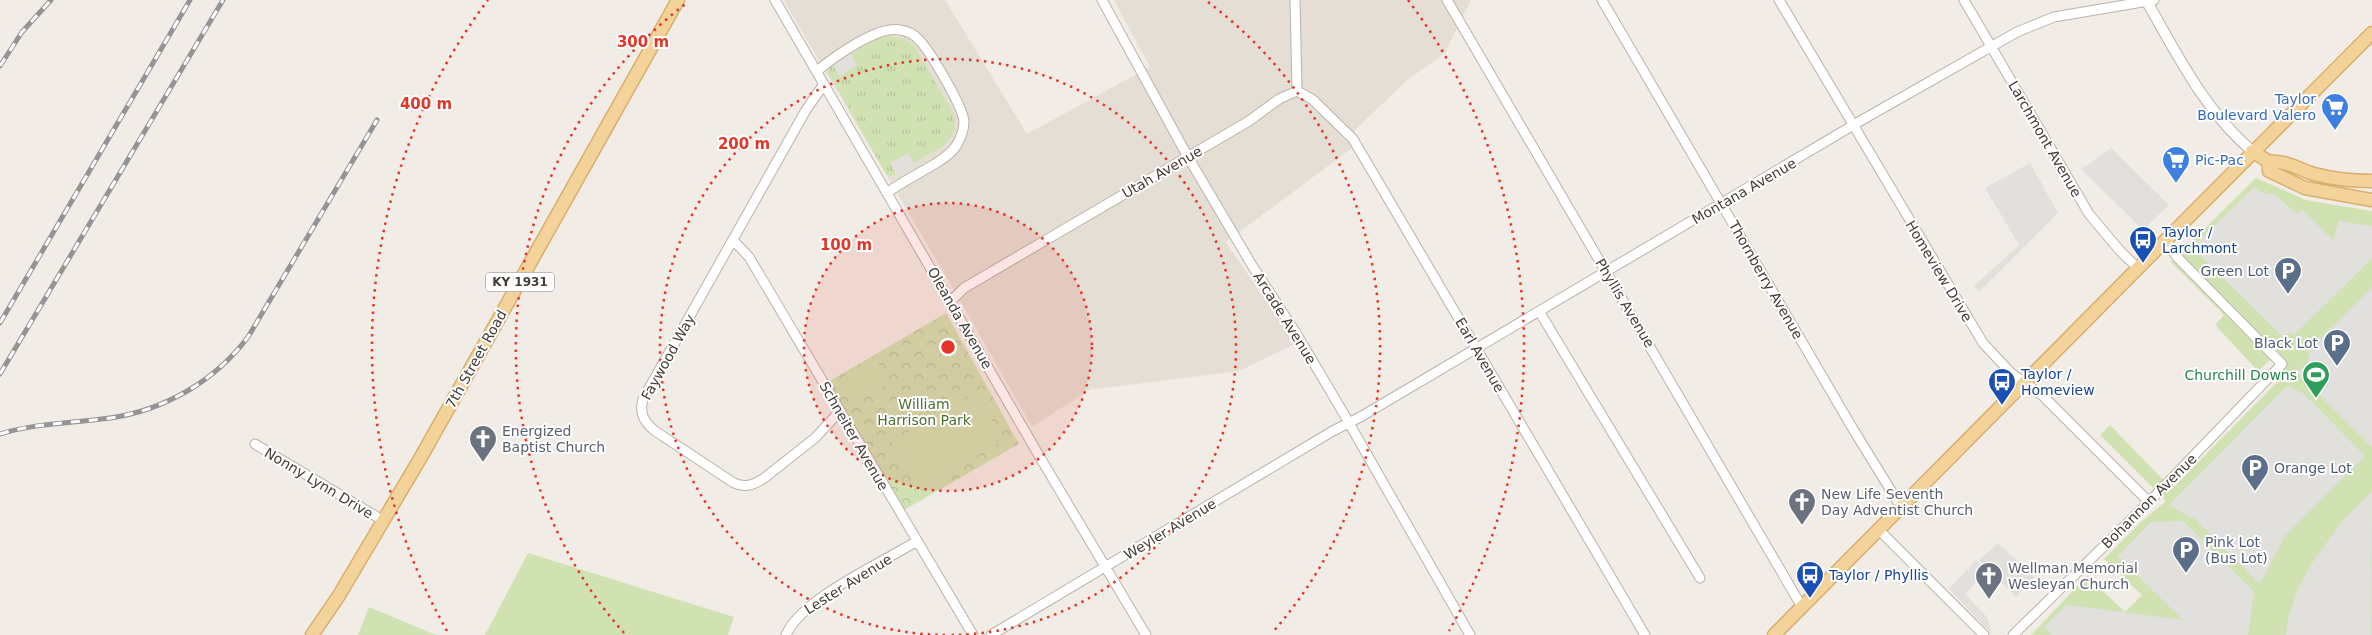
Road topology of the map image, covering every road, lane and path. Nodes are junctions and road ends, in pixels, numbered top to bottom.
1 (678, 0) edge
2 (775, 0) edge
3 (1102, 0) edge
4 (1295, 0) edge
5 (1447, 0) edge
6 (1602, 0) edge
7 (1779, 0) edge
8 (1964, 0) edge
9 (2149, 1) edge
10 (2371, 35) edge
11 (1991, 46) junction
12 (816, 71) junction
13 (824, 84) junction
14 (1297, 91) junction
15 (1855, 125) junction
16 (2252, 151) junction
17 (1188, 157) junction
18 (2269, 162) junction
19 (2372, 181) edge
20 (887, 193) junction
21 (2372, 200) edge
22 (1722, 204) junction
23 (732, 240) junction
24 (2166, 240) junction
25 (2138, 268) junction
26 (1606, 272) junction
27 (951, 301) junction
28 (1540, 311) junction
29 (1476, 348) junction
30 (2025, 382) junction
31 (840, 412) junction
32 (1348, 422) junction
33 (255, 444) dead end
34 (2149, 502) junction
35 (1901, 507) junction
36 (384, 521) junction
37 (1878, 530) junction
38 (917, 541) junction
39 (1106, 567) junction
40 (1700, 578) dead end
41 (1802, 606) junction
42 (312, 635) edge
43 (786, 635) edge
44 (973, 635) edge
45 (991, 635) edge
46 (1146, 635) edge
47 (1470, 635) edge
48 (1645, 635) edge
49 (1774, 635) edge
50 (1984, 635) edge
51 (2013, 635) edge

1 - 36 main road, 7th Street Road / KY 1931
2 - 12 street, Oleanda Avenue
3 - 17 street, Arcade Avenue
4 - 14 street
5 - 26 street, Phyllis Avenue
6 - 22 street, Thornberry Avenue
7 - 15 street, Homeview Drive
8 - 11 street, Larchmont Avenue
9 - 11 street, Montana Avenue
9 - 16 street
10 - 16 main road
11 - 15 street, Montana Avenue
11 - 25 street, Larchmont Avenue
12 - 13 street, Oleanda Avenue
12 - 20 street
13 - 20 street, Oleanda Avenue
13 - 23 street, Faywood Way
14 - 17 street, Utah Avenue
14 - 29 street, Earl Avenue
15 - 22 street, Montana Avenue
15 - 30 street, Homeview Drive
16 - 18 main road
16 - 24 main road
17 - 27 street, Utah Avenue
17 - 32 street, Arcade Avenue
18 - 19 main road
18 - 21 main road
20 - 27 street, Oleanda Avenue
22 - 26 street, Montana Avenue
22 - 35 street, Thornberry Avenue
23 - 31 street, Schneiter Avenue
23 - 31 street, Faywood Way
24 - 25 main road
24 - 34 street, Bohannon Avenue
25 - 30 main road
26 - 28 street, Montana Avenue
26 - 41 street, Phyllis Avenue
27 - 39 street, Oleanda Avenue
28 - 29 street, Montana Avenue
28 - 40 street
29 - 32 street, Montana Avenue
29 - 48 street, Earl Avenue
30 - 34 street, Homeview Drive
30 - 35 main road
31 - 38 street, Schneiter Avenue
32 - 39 street, Weyler Avenue
32 - 47 street, Arcade Avenue
33 - 36 street, Nonny Lynn Drive
34 - 51 street, Bohannon Avenue
35 - 37 main road
36 - 42 main road, 7th Street Road / KY 1931
37 - 41 main road
37 - 50 street
38 - 43 street, Lester Avenue
38 - 44 street, Schneiter Avenue
39 - 45 street, Weyler Avenue
39 - 46 street, Oleanda Avenue
41 - 49 main road

